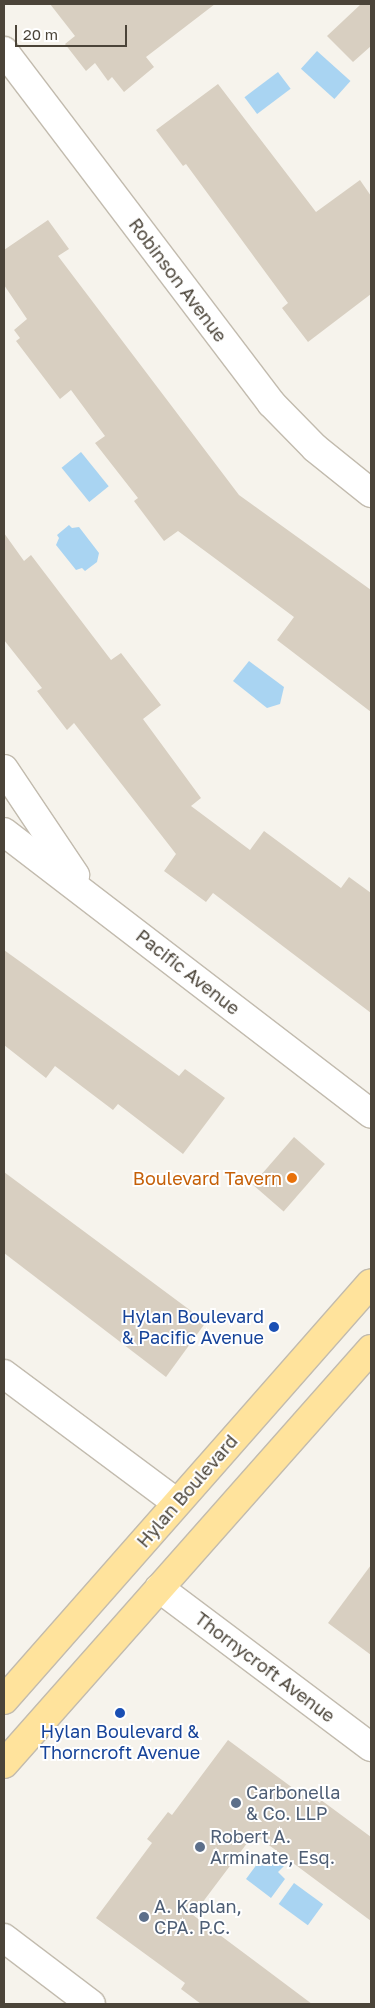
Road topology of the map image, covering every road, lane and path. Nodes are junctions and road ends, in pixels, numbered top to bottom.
1 (4, 50) edge
2 (371, 493) edge
3 (4, 769) edge
4 (4, 832) edge
5 (87, 893) junction
6 (371, 1114) edge
7 (371, 1283) edge
8 (371, 1349) edge
9 (4, 1374) edge
10 (176, 1502) junction
11 (159, 1588) junction
12 (4, 1700) edge
13 (371, 1747) edge
14 (4, 1764) edge
15 (4, 1938) edge
16 (91, 2004) edge

1 - 2 street, Robinson Avenue
3 - 5 street
4 - 5 street, Pacific Avenue
5 - 6 street, Pacific Avenue
7 - 10 main road, Hylan Boulevard
8 - 11 main road
9 - 10 street
10 - 12 main road, Hylan Boulevard
11 - 13 street, Thornycroft Avenue
11 - 14 main road
15 - 16 street

